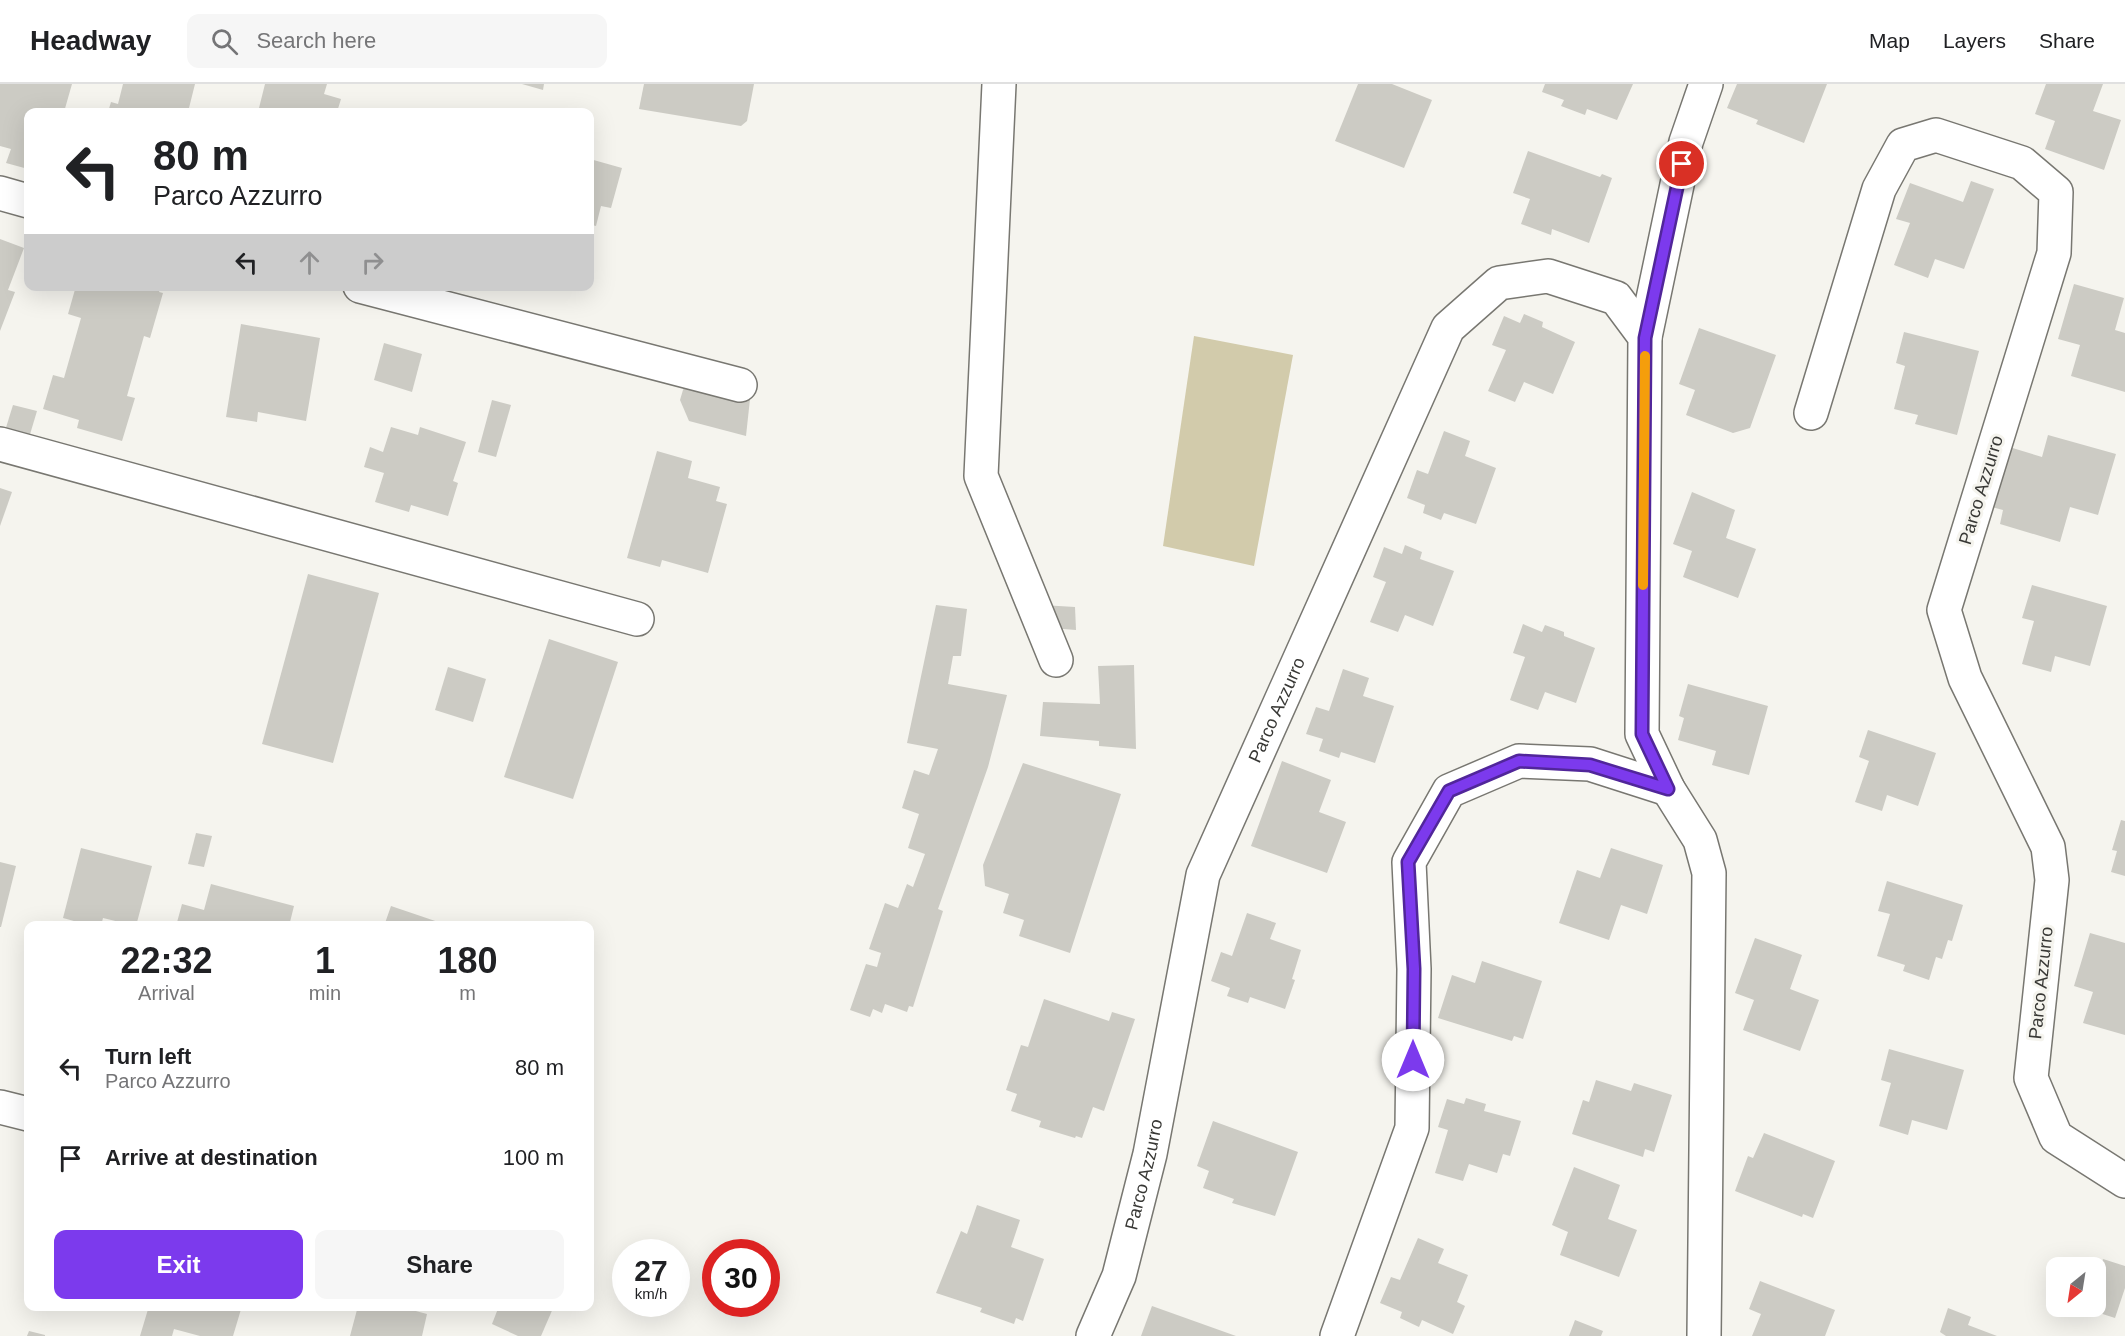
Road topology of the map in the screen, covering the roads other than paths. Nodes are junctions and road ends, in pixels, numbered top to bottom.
1 (999, 84) edge
2 (1706, 84) edge
3 (0, 193) edge
4 (24, 200) edge
5 (379, 291) edge
6 (1645, 338) junction
7 (740, 385) dead end
8 (1811, 413) dead end
9 (0, 444) edge
10 (637, 619) dead end
11 (1056, 660) dead end
12 (1668, 789) junction
13 (0, 1107) edge
14 (24, 1113) edge
15 (2125, 1180) edge
16 (1093, 1336) edge
17 (1337, 1336) edge
18 (1704, 1336) edge

1 - 11 street
2 - 6 street
3 - 4 street
5 - 7 street
6 - 12 street
6 - 16 street, Parco Azzurro
8 - 15 street, Parco Azzurro
9 - 10 street
12 - 17 street
12 - 18 street
13 - 14 street

